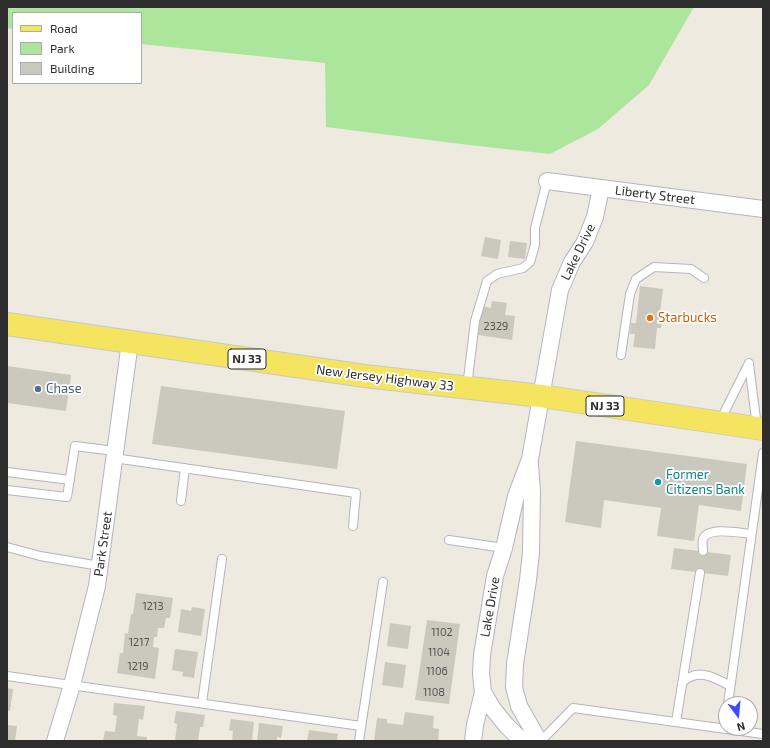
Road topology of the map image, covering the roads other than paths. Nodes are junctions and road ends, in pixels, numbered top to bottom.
1 (547, 180) joint
2 (601, 188) junction
3 (763, 209) edge
4 (704, 278) dead end
5 (7, 324) edge
6 (130, 342) junction
7 (621, 355) dead end
8 (466, 388) junction
9 (541, 396) junction
10 (720, 423) junction
11 (760, 429) edge
12 (763, 452) edge
13 (115, 455) junction
14 (530, 459) junction
15 (185, 468) junction
16 (7, 472) edge
17 (70, 480) junction
18 (7, 490) edge
19 (181, 501) dead end
20 (353, 526) dead end
21 (751, 534) junction
22 (449, 540) dead end
23 (7, 547) edge
24 (504, 548) junction
25 (703, 551) dead end
26 (222, 559) dead end
27 (100, 566) junction
28 (700, 573) dead end
29 (383, 582) dead end
30 (7, 676) edge
31 (682, 682) junction
32 (72, 685) junction
33 (730, 686) junction
34 (483, 692) junction
35 (729, 696) edge
36 (202, 703) junction
37 (676, 722) junction
38 (362, 726) junction
39 (718, 727) edge
40 (55, 741) edge
41 (359, 741) edge
42 (473, 741) edge
43 (528, 741) edge
44 (540, 741) edge

1 - 2 street, Liberty Street
1 - 8 lane
2 - 3 street, Liberty Street
2 - 9 street, Lake Drive
4 - 7 lane
5 - 6 main road, New Jersey Highway 33 / NJ 33
6 - 8 main road, New Jersey Highway 33 / NJ 33
6 - 13 street, Park Street
8 - 9 main road, New Jersey Highway 33 / NJ 33
9 - 10 main road, New Jersey Highway 33 / NJ 33
9 - 14 street, Lake Drive
10 - 11 main road, New Jersey Highway 33 / NJ 33
10 - 11 lane
12 - 21 lane
13 - 15 lane
13 - 17 lane
13 - 27 street, Park Street
14 - 24 street, Lake Drive
14 - 44 street, Lake Drive
15 - 19 lane
15 - 20 lane
16 - 17 lane
17 - 18 lane
21 - 25 lane
21 - 33 lane
22 - 24 lane
23 - 27 lane
24 - 34 street, Lake Drive
26 - 36 lane
27 - 32 street, Park Street
28 - 31 lane
29 - 38 lane
30 - 32 lane
31 - 33 lane
31 - 37 lane
32 - 36 lane
32 - 40 street, Park Street
33 - 35 lane
34 - 42 street
34 - 43 street, Lake Drive
36 - 38 lane
37 - 39 lane
37 - 44 lane
38 - 41 lane

